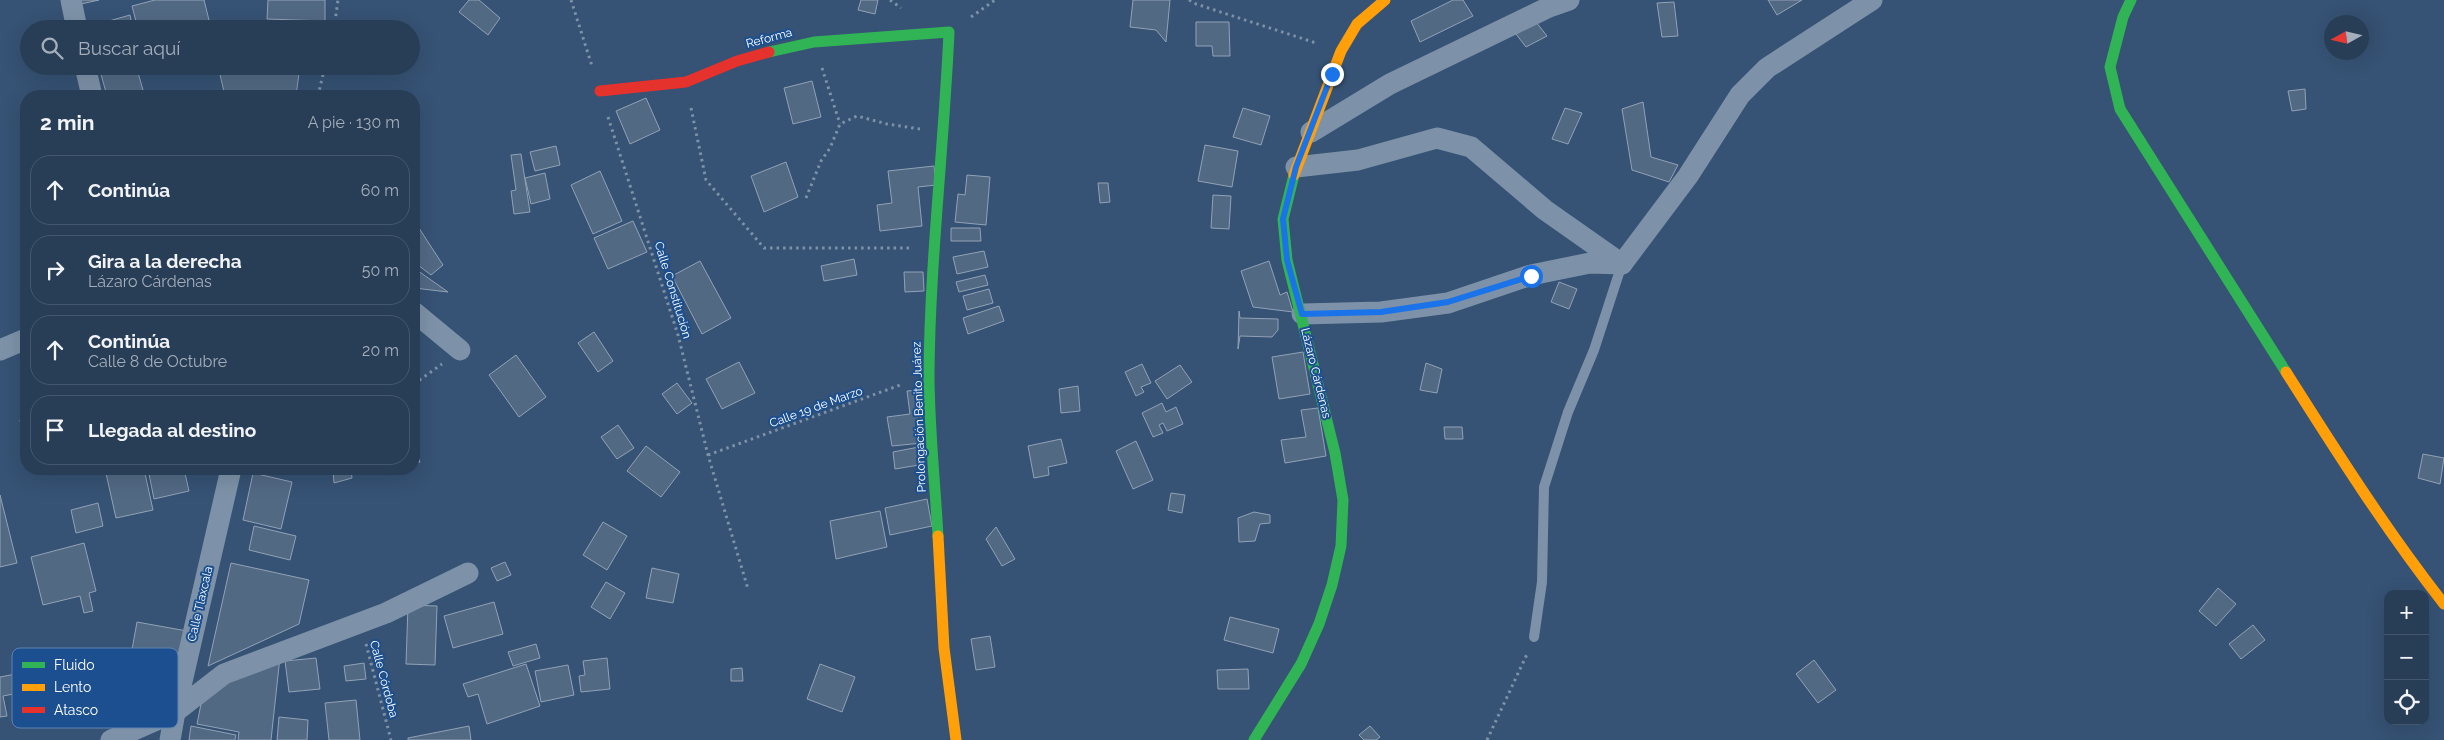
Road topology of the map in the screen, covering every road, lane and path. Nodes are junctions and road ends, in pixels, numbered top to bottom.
1 (70, 0) edge
2 (338, 0) edge
3 (571, 0) edge
4 (1189, 0) edge
5 (1385, 0) edge
6 (1569, 0) edge
7 (1872, 0) edge
8 (2131, 0) edge
9 (75, 20) edge
10 (335, 20) edge
11 (949, 32) joint
12 (814, 42) junction
13 (1341, 51) junction
14 (87, 75) edge
15 (323, 75) edge
16 (686, 82) junction
17 (91, 90) edge
18 (319, 90) edge
19 (600, 91) junction
20 (840, 124) junction
21 (945, 126) junction
22 (1312, 132) junction
23 (1296, 167) junction
24 (806, 198) dead end
25 (935, 248) junction
26 (1622, 264) junction
27 (1302, 314) junction
28 (420, 317) edge
29 (20, 342) edge
30 (0, 350) edge
31 (460, 350) joint
32 (929, 375) junction
33 (420, 380) edge
34 (708, 455) junction
35 (230, 475) edge
36 (468, 573) dead end
37 (748, 589) dead end
38 (2444, 604) edge
39 (360, 623) junction
40 (1534, 637) joint
41 (178, 699) edge
42 (178, 710) edge
43 (138, 728) edge
44 (111, 740) edge
45 (392, 740) edge
46 (956, 740) edge
47 (1254, 740) edge
48 (1487, 740) edge

1 - 9 street
2 - 10 path
3 - 19 path, Calle Constitución
4 - 13 path
5 - 13 street, Lázaro Cárdenas
6 - 22 street
7 - 26 street
8 - 38 street
11 - 12 street, Reforma
11 - 21 street, Prolongación Benito Juárez
12 - 16 street, Reforma
12 - 20 path
13 - 22 street, Lázaro Cárdenas
14 - 17 street
15 - 18 path
16 - 19 street, Reforma
16 - 25 path
19 - 34 path, Calle Constitución
20 - 21 path
20 - 24 path
21 - 25 street, Prolongación Benito Juárez
22 - 23 street, Lázaro Cárdenas
23 - 26 street
23 - 27 street, Lázaro Cárdenas
25 - 32 street, Prolongación Benito Juárez
26 - 27 street
26 - 40 lane
27 - 47 street, Lázaro Cárdenas
28 - 31 street
29 - 30 street
31 - 33 path
32 - 34 path, Calle 19 de Marzo
32 - 46 street, Prolongación Benito Juárez
34 - 37 path, Calle Constitución
35 - 41 street, Calle Tlaxcala
36 - 39 street
39 - 42 street
39 - 45 path, Calle Córdoba
40 - 48 path
43 - 44 street

